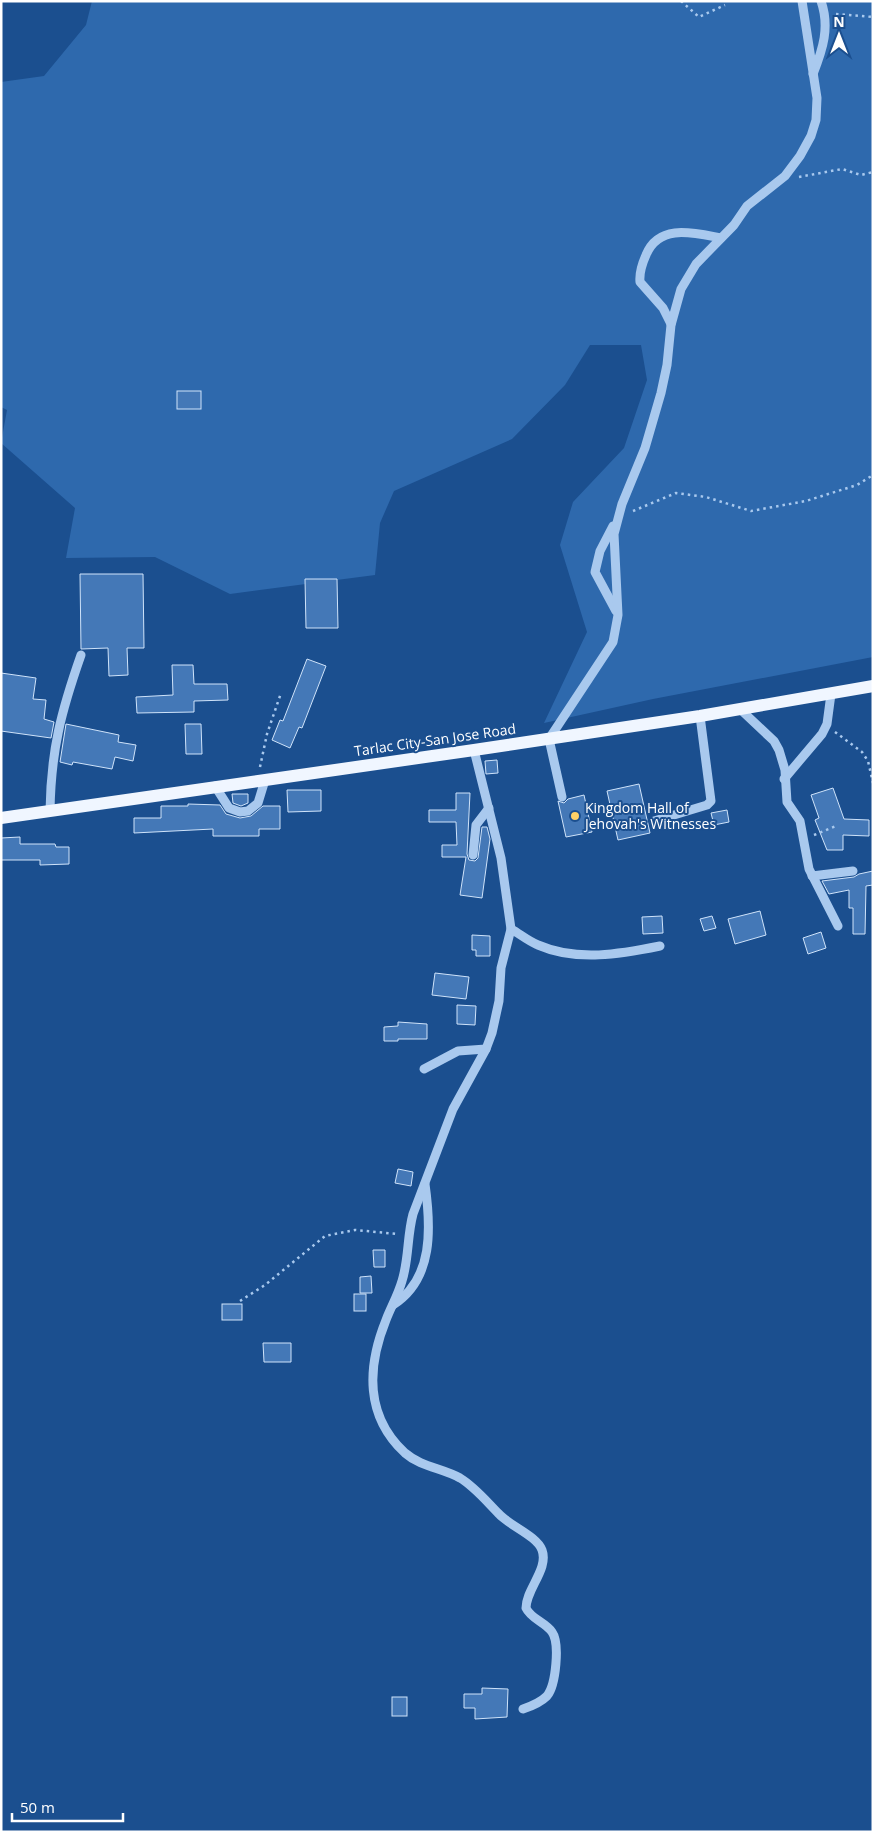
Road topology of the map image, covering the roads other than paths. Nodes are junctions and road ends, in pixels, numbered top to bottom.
1 (822, 1) edge
2 (804, 3) edge
3 (813, 74) junction
4 (721, 238) junction
5 (671, 325) junction
6 (618, 518) junction
7 (618, 616) junction
8 (81, 655) dead end
9 (873, 686) edge
10 (830, 694) junction
11 (740, 709) junction
12 (700, 716) junction
13 (549, 738) junction
14 (474, 750) junction
15 (784, 779) junction
16 (262, 780) junction
17 (215, 786) junction
18 (562, 797) dead end
19 (489, 808) junction
20 (50, 811) junction
21 (1, 818) edge
22 (654, 821) dead end
23 (473, 855) dead end
24 (853, 871) dead end
25 (812, 876) junction
26 (838, 926) dead end
27 (511, 929) junction
28 (660, 946) dead end
29 (486, 1049) junction
30 (424, 1069) dead end
31 (425, 1184) junction
32 (393, 1305) junction
33 (523, 1709) dead end

1 - 3 street
2 - 3 street
3 - 4 street
4 - 5 street
4 - 5 street
5 - 6 street
6 - 7 street
6 - 7 street
7 - 13 street
8 - 20 street
9 - 10 main road, Tarlac City-San Jose Road
10 - 11 main road, Tarlac City-San Jose Road
10 - 15 street
11 - 12 main road, Tarlac City-San Jose Road
11 - 15 street
12 - 13 main road, Tarlac City-San Jose Road
12 - 22 street
13 - 14 main road, Tarlac City-San Jose Road
13 - 18 street
14 - 16 main road, Tarlac City-San Jose Road
14 - 19 street
15 - 25 street
16 - 17 main road, Tarlac City-San Jose Road
16 - 17 street
17 - 20 main road, Tarlac City-San Jose Road
19 - 23 street
19 - 27 street
20 - 21 main road, Tarlac City-San Jose Road
24 - 25 street
25 - 26 street
27 - 28 street
27 - 29 street
29 - 30 street
29 - 31 street
31 - 32 street
31 - 32 street
32 - 33 street

